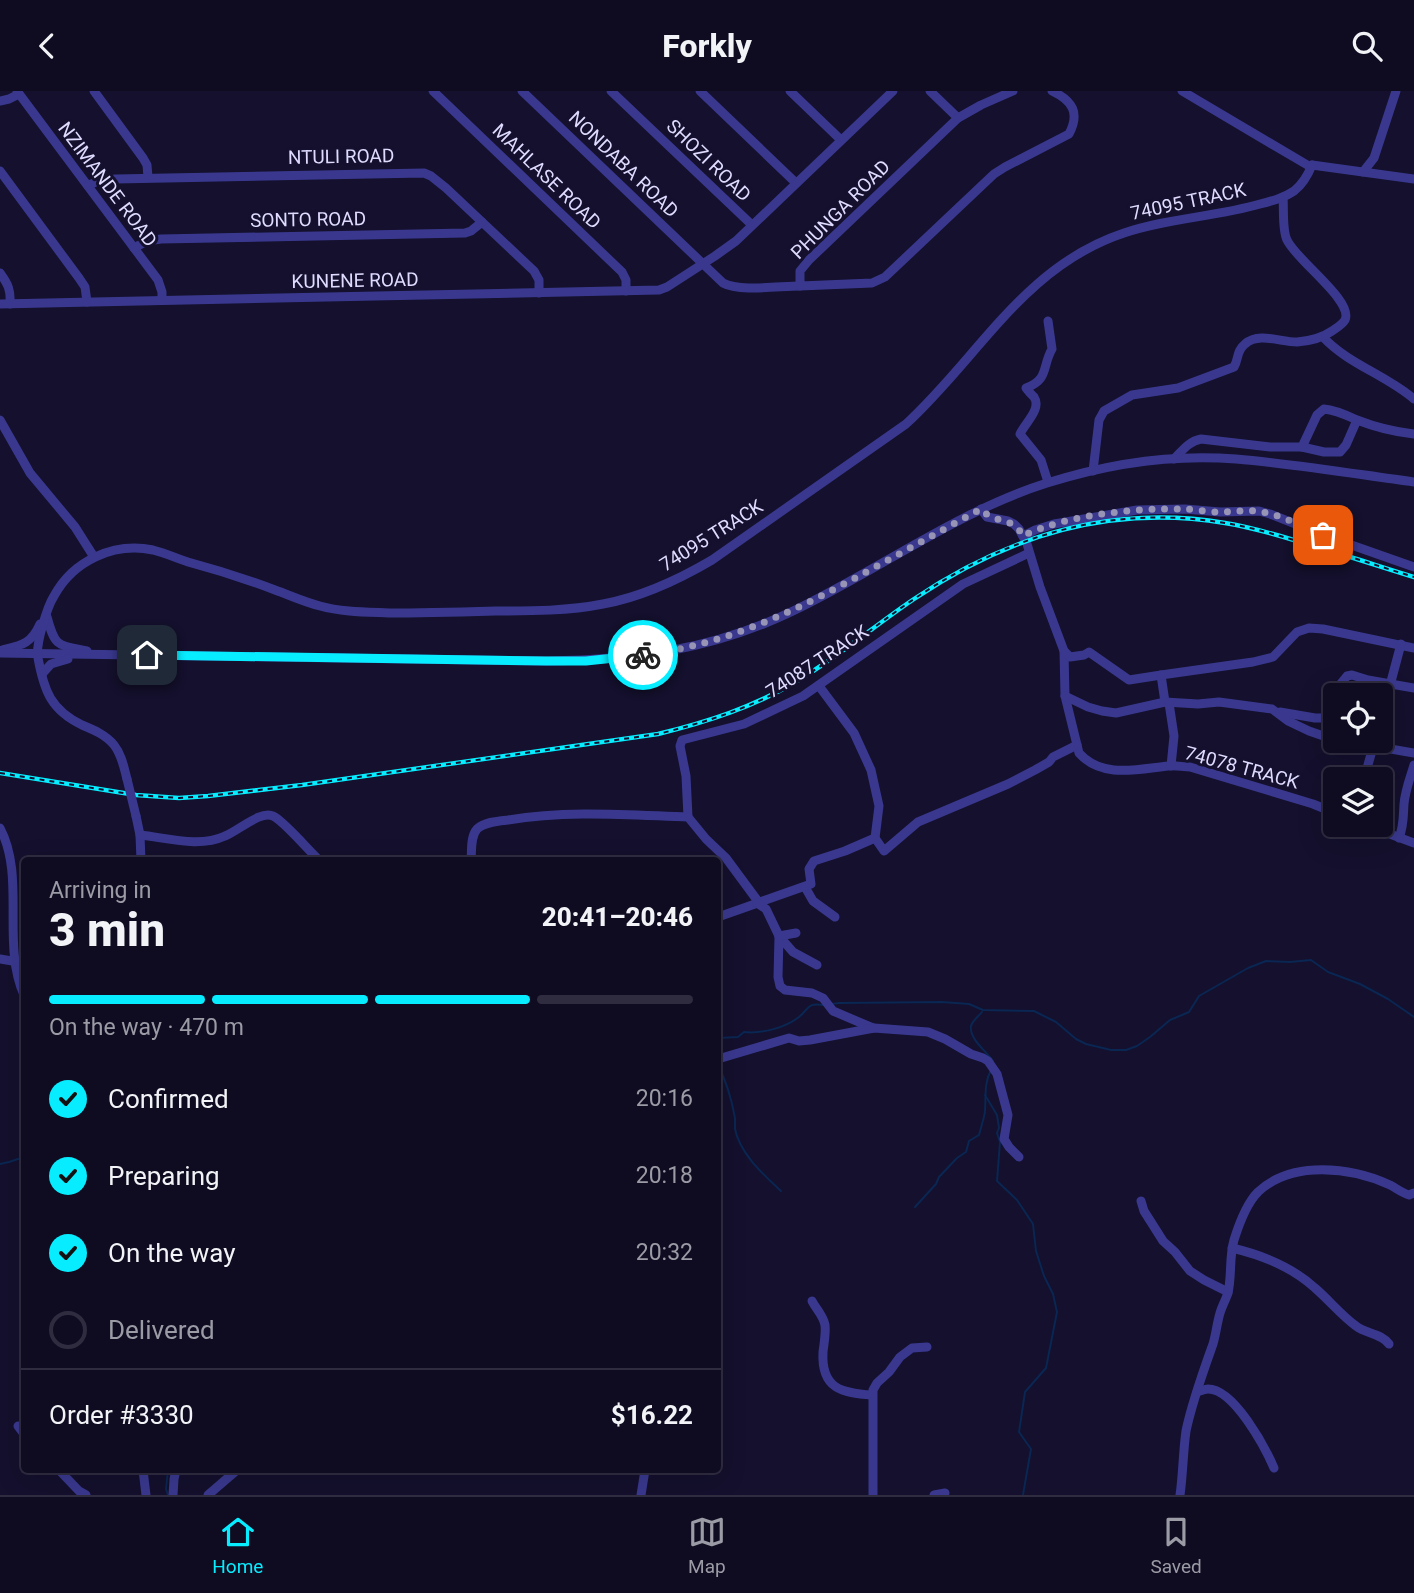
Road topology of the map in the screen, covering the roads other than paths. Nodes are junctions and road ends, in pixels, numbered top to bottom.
1 (94, 91) edge
2 (433, 91) edge
3 (522, 91) edge
4 (611, 91) edge
5 (700, 91) edge
6 (790, 91) edge
7 (893, 91) edge
8 (930, 91) edge
9 (1013, 91) edge
10 (1052, 91) edge
11 (1182, 91) edge
12 (1396, 91) edge
13 (18, 93) edge
14 (0, 101) edge
15 (958, 118) junction
16 (841, 140) junction
17 (1312, 165) junction
18 (0, 171) edge
19 (1363, 172) junction
20 (148, 177) junction
21 (1414, 179) edge
22 (796, 183) junction
23 (88, 186) junction
24 (1283, 197) junction
25 (482, 222) junction
26 (752, 225) junction
27 (134, 248) junction
28 (703, 263) junction
29 (0, 273) edge
30 (800, 286) junction
31 (626, 291) junction
32 (539, 293) junction
33 (162, 300) junction
34 (86, 302) junction
35 (5, 304) edge
36 (1048, 321) dead end
37 (1323, 337) junction
38 (1414, 399) edge
39 (1357, 420) junction
40 (0, 421) edge
41 (1414, 434) edge
42 (1302, 447) junction
43 (1174, 459) junction
44 (1093, 471) junction
45 (1048, 482) junction
46 (1414, 482) edge
47 (981, 509) junction
48 (1023, 536) junction
49 (1029, 553) junction
50 (94, 557) junction
51 (1414, 567) edge
52 (51, 602) junction
53 (46, 615) junction
54 (1401, 644) junction
55 (1414, 647) edge
56 (1065, 651) junction
57 (0, 652) edge
58 (37, 654) junction
59 (84, 655) junction
60 (108, 655) junction
61 (42, 674) junction
62 (1161, 675) junction
63 (1341, 683) edge
64 (1390, 683) joint
65 (1393, 684) edge
66 (819, 686) junction
67 (1414, 688) edge
68 (1065, 696) junction
69 (1167, 702) junction
70 (1272, 709) junction
71 (1323, 717) edge
72 (1323, 736) edge
73 (1077, 745) junction
74 (1393, 748) edge
75 (1414, 753) edge
76 (1414, 765) edge
77 (1171, 766) junction
78 (1323, 808) edge
79 (688, 817) junction
80 (0, 828) edge
81 (140, 835) junction
82 (1393, 836) edge
83 (875, 838) junction
84 (1399, 838) junction
85 (1414, 843) edge
86 (141, 857) edge
87 (316, 857) edge
88 (471, 857) edge
89 (805, 887) junction
90 (757, 903) junction
91 (721, 917) edge
92 (835, 917) dead end
93 (796, 933) dead end
94 (779, 936) junction
95 (0, 959) edge
96 (19, 962) edge
97 (817, 965) dead end
98 (874, 1028) junction
99 (721, 1058) edge
100 (1019, 1157) dead end
101 (1409, 1193) edge
102 (1141, 1201) dead end
103 (1231, 1248) junction
104 (1228, 1292) junction
105 (812, 1301) dead end
106 (1389, 1344) dead end
107 (927, 1347) dead end
108 (1197, 1392) junction
109 (872, 1395) junction
110 (1274, 1468) dead end
111 (62, 1473) edge
112 (143, 1473) edge
113 (175, 1473) edge
114 (234, 1473) edge
115 (645, 1473) edge
116 (945, 1493) dead end
117 (86, 1495) edge
118 (146, 1495) edge
119 (173, 1495) edge
120 (208, 1495) edge
121 (641, 1495) edge
122 (873, 1495) edge
123 (934, 1495) edge
124 (1180, 1495) edge

1 - 20 street
2 - 31 street, MAHLASE ROAD
3 - 28 street, NONDABA ROAD
4 - 26 street, SHOZI ROAD
5 - 22 street
6 - 16 street
7 - 16 street, KUNENE ROAD
8 - 15 street
9 - 15 street, PHUNGA ROAD
10 - 30 street, PHUNGA ROAD
11 - 17 street
12 - 19 street
13 - 14 street
13 - 23 street, NZIMANDE ROAD
15 - 30 street, PHUNGA ROAD
16 - 22 street, KUNENE ROAD
17 - 19 street
17 - 24 street, 74095 TRACK
18 - 34 street
19 - 21 street
20 - 23 street, NTULI ROAD
20 - 25 street, NTULI ROAD
22 - 26 street, KUNENE ROAD
23 - 27 street, NZIMANDE ROAD
24 - 37 street
24 - 50 street, 74095 TRACK
25 - 27 street, SONTO ROAD
25 - 32 street, NTULI ROAD
26 - 28 street, KUNENE ROAD
27 - 33 street, NZIMANDE ROAD
28 - 30 street
28 - 31 street, KUNENE ROAD
29 - 35 street
31 - 32 street, KUNENE ROAD
32 - 33 street, KUNENE ROAD
33 - 34 street, KUNENE ROAD
34 - 35 street, KUNENE ROAD
36 - 45 street
37 - 38 street
37 - 44 street
39 - 41 street
39 - 42 street
39 - 42 street
40 - 50 street
42 - 43 street
43 - 44 street
43 - 46 street
44 - 45 street
45 - 47 street
47 - 48 street
47 - 60 street
48 - 49 street
48 - 51 street
49 - 56 street
49 - 66 street, 74087 TRACK
50 - 52 street, 74095 TRACK
52 - 53 street, 74095 TRACK
52 - 57 street
53 - 58 street, 74095 TRACK
53 - 60 street
54 - 55 street
54 - 62 street
54 - 64 street
56 - 62 street
56 - 68 street
57 - 58 street
58 - 59 street
58 - 61 street
59 - 60 street
59 - 61 street
61 - 81 street, bridge
62 - 69 street
63 - 64 street
65 - 67 street
66 - 79 street, 74087 TRACK
66 - 83 street
68 - 69 street
68 - 73 street
69 - 70 street
69 - 77 street
70 - 71 street
70 - 72 street
73 - 77 street, 74078 TRACK
73 - 83 street
74 - 75 street
76 - 84 street
77 - 78 street, 74078 TRACK
79 - 88 street
79 - 90 street
80 - 96 street
81 - 86 street
81 - 87 street
82 - 84 street
83 - 89 street
84 - 85 street
89 - 90 street
89 - 92 street
90 - 91 street
90 - 94 street
93 - 94 street
94 - 97 street
94 - 98 street
95 - 96 street
98 - 99 street
98 - 100 street
101 - 103 street
102 - 104 street
103 - 104 street
103 - 106 street
104 - 108 street
105 - 109 street
107 - 109 street
108 - 110 street
108 - 124 street
109 - 122 street
111 - 117 street
112 - 118 street
113 - 119 street
114 - 120 street
115 - 121 street
116 - 123 street

